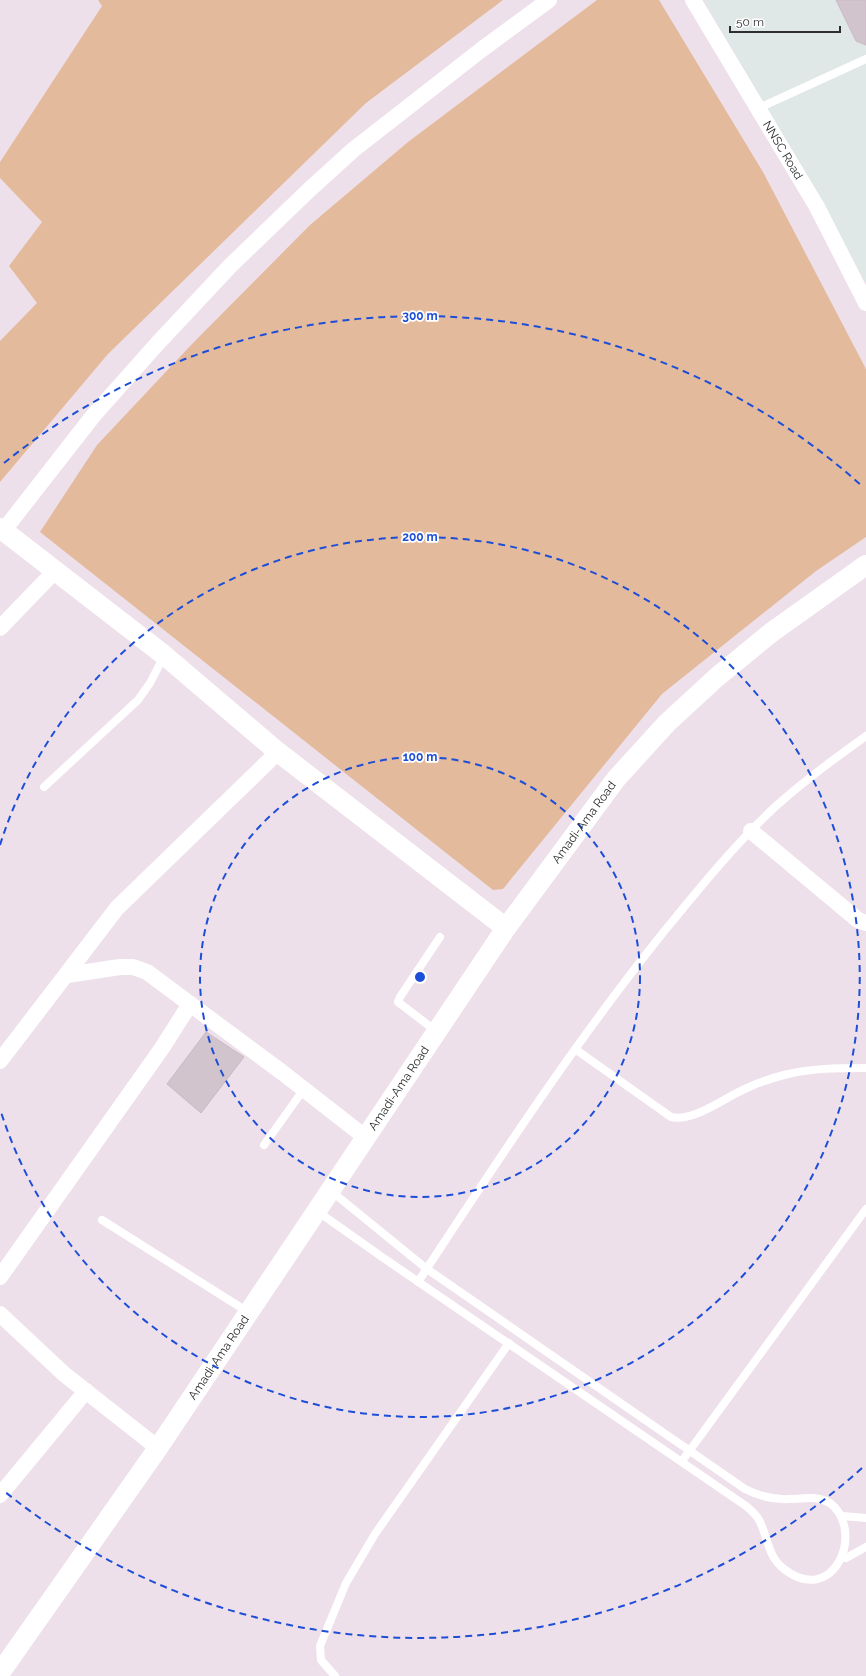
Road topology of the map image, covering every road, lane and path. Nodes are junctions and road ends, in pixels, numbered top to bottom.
1 (550, 0) edge
2 (693, 0) edge
3 (866, 59) edge
4 (757, 109) junction
5 (866, 303) edge
6 (2, 529) edge
7 (866, 565) edge
8 (55, 571) junction
9 (0, 628) edge
10 (164, 655) junction
11 (866, 736) edge
12 (278, 752) junction
13 (44, 787) dead end
14 (751, 831) junction
15 (866, 923) edge
16 (506, 928) junction
17 (440, 937) dead end
18 (66, 975) junction
19 (190, 1004) junction
20 (436, 1031) junction
21 (575, 1049) junction
22 (0, 1062) edge
23 (866, 1068) edge
24 (304, 1089) junction
25 (366, 1137) junction
26 (264, 1145) dead end
27 (330, 1190) junction
28 (866, 1209) edge
29 (317, 1210) junction
30 (102, 1220) dead end
31 (427, 1269) junction
32 (0, 1278) edge
33 (418, 1282) junction
34 (248, 1312) junction
35 (0, 1314) edge
36 (509, 1343) junction
37 (86, 1391) junction
38 (158, 1448) junction
39 (689, 1450) junction
40 (682, 1461) junction
41 (0, 1495) edge
42 (843, 1516) junction
43 (866, 1518) edge
44 (866, 1548) edge
45 (846, 1558) junction
46 (0, 1673) edge
47 (335, 1676) edge

1 - 6 street
2 - 4 street, NNSC Road
3 - 4 lane
4 - 5 street, NNSC Road
6 - 8 street
7 - 16 street, Amadi-Ama Road
8 - 9 street
8 - 10 street
10 - 12 street
10 - 13 lane
11 - 14 lane
12 - 16 street
12 - 18 street
14 - 15 street
14 - 21 lane
16 - 20 street, Amadi-Ama Road
17 - 20 lane
18 - 19 street
18 - 22 street
19 - 24 street
19 - 32 street
20 - 25 street, Amadi-Ama Road
21 - 23 lane
21 - 31 lane
24 - 25 street
24 - 26 lane
25 - 27 street, Amadi-Ama Road
27 - 29 street, Amadi-Ama Road
27 - 31 lane
28 - 39 lane
29 - 33 lane
29 - 34 street, Amadi-Ama Road
30 - 34 lane
31 - 33 lane
31 - 39 lane
33 - 36 lane
34 - 38 street, Amadi-Ama Road
35 - 37 street
36 - 40 lane
36 - 47 lane
37 - 38 street
37 - 41 street
38 - 46 street, Amadi-Ama Road
39 - 40 lane
39 - 42 lane
40 - 45 lane
42 - 43 lane
42 - 45 lane
44 - 45 lane

